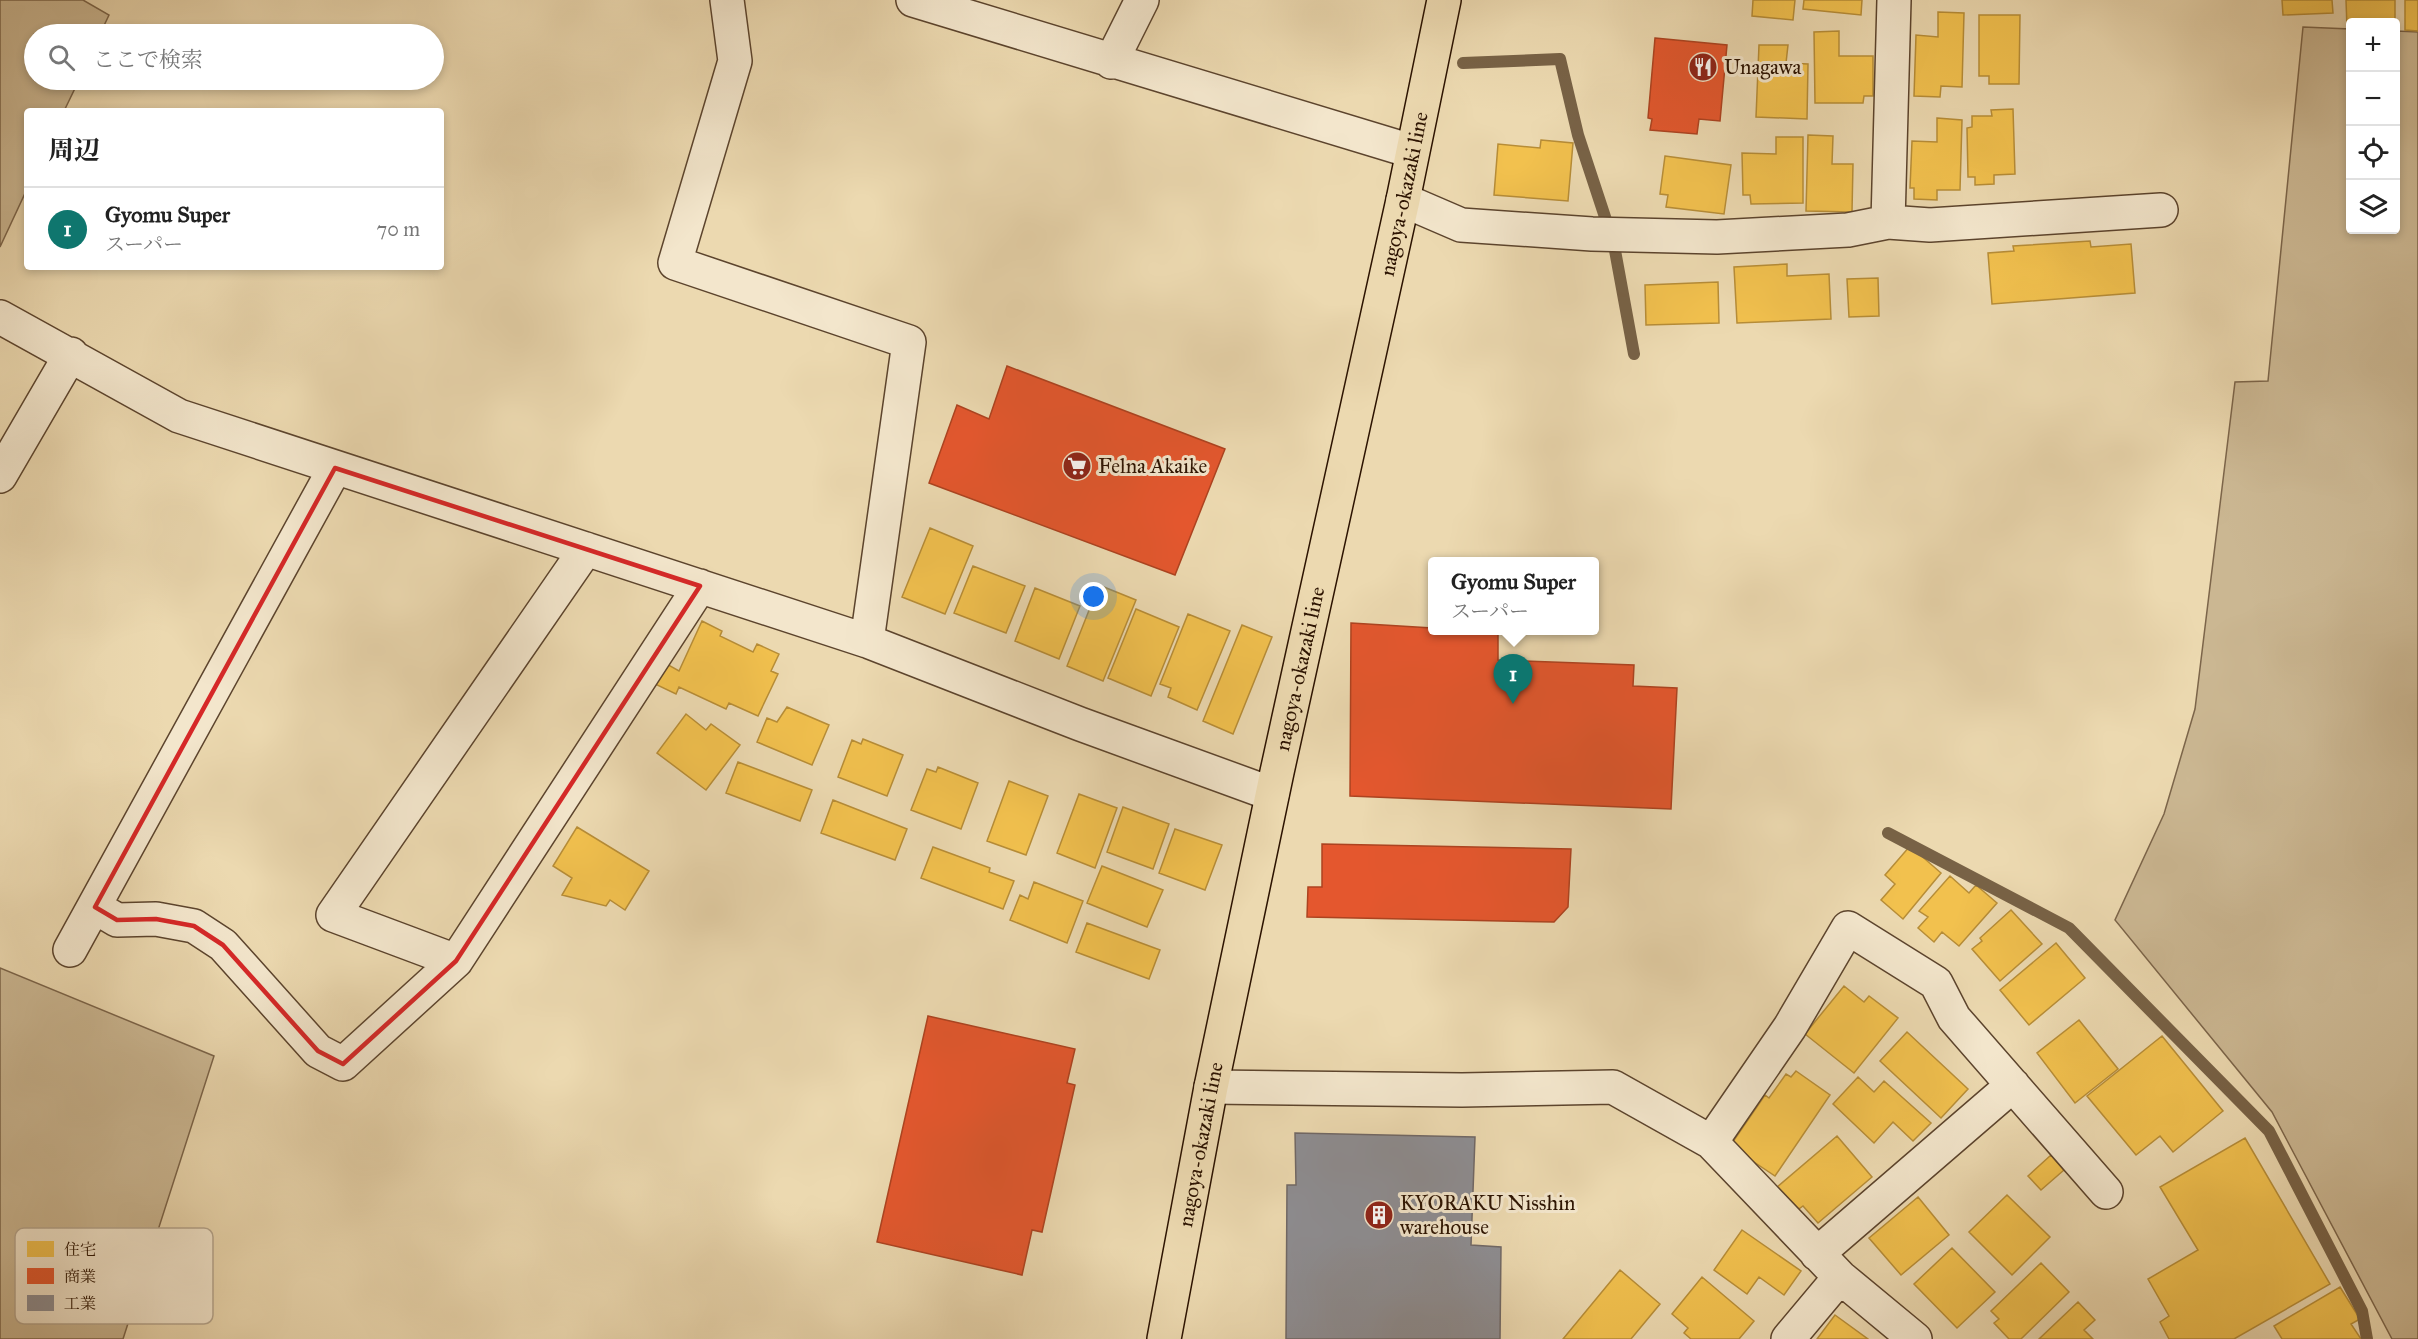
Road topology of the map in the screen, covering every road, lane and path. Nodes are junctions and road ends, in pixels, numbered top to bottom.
1 (727, 0) edge
2 (914, 0) edge
3 (1142, 0) edge
4 (1444, 0) edge
5 (1894, 0) edge
6 (1111, 62) junction
7 (1411, 151) junction
8 (1403, 200) junction
9 (2161, 210) dead end
10 (1888, 222) junction
11 (0, 317) edge
12 (71, 354) junction
13 (335, 468) junction
14 (0, 476) edge
15 (586, 549) junction
16 (700, 586) junction
17 (867, 641) junction
18 (1272, 794) junction
19 (94, 907) junction
20 (70, 950) dead end
21 (456, 962) junction
22 (2013, 1085) junction
23 (1211, 1087) junction
24 (1711, 1142) junction
25 (2106, 1192) dead end
26 (1828, 1266) junction
27 (1164, 1339) edge
28 (1788, 1339) edge
29 (1915, 1339) edge

1 - 17 street
2 - 6 street
3 - 6 street
4 - 7 main road, nagoya-okazaki line
5 - 10 street
6 - 7 street
7 - 8 main road, nagoya-okazaki line
8 - 10 street
8 - 18 main road, nagoya-okazaki line
9 - 10 street
11 - 12 street
12 - 13 street
12 - 14 street
13 - 15 street
13 - 19 street
15 - 16 street
15 - 21 street
16 - 17 street
16 - 21 street
17 - 18 street
18 - 23 main road, nagoya-okazaki line
19 - 20 street
19 - 21 street
22 - 24 street
22 - 25 street
22 - 26 street
23 - 24 street
23 - 27 main road, nagoya-okazaki line
24 - 26 street
26 - 28 street
26 - 29 street

